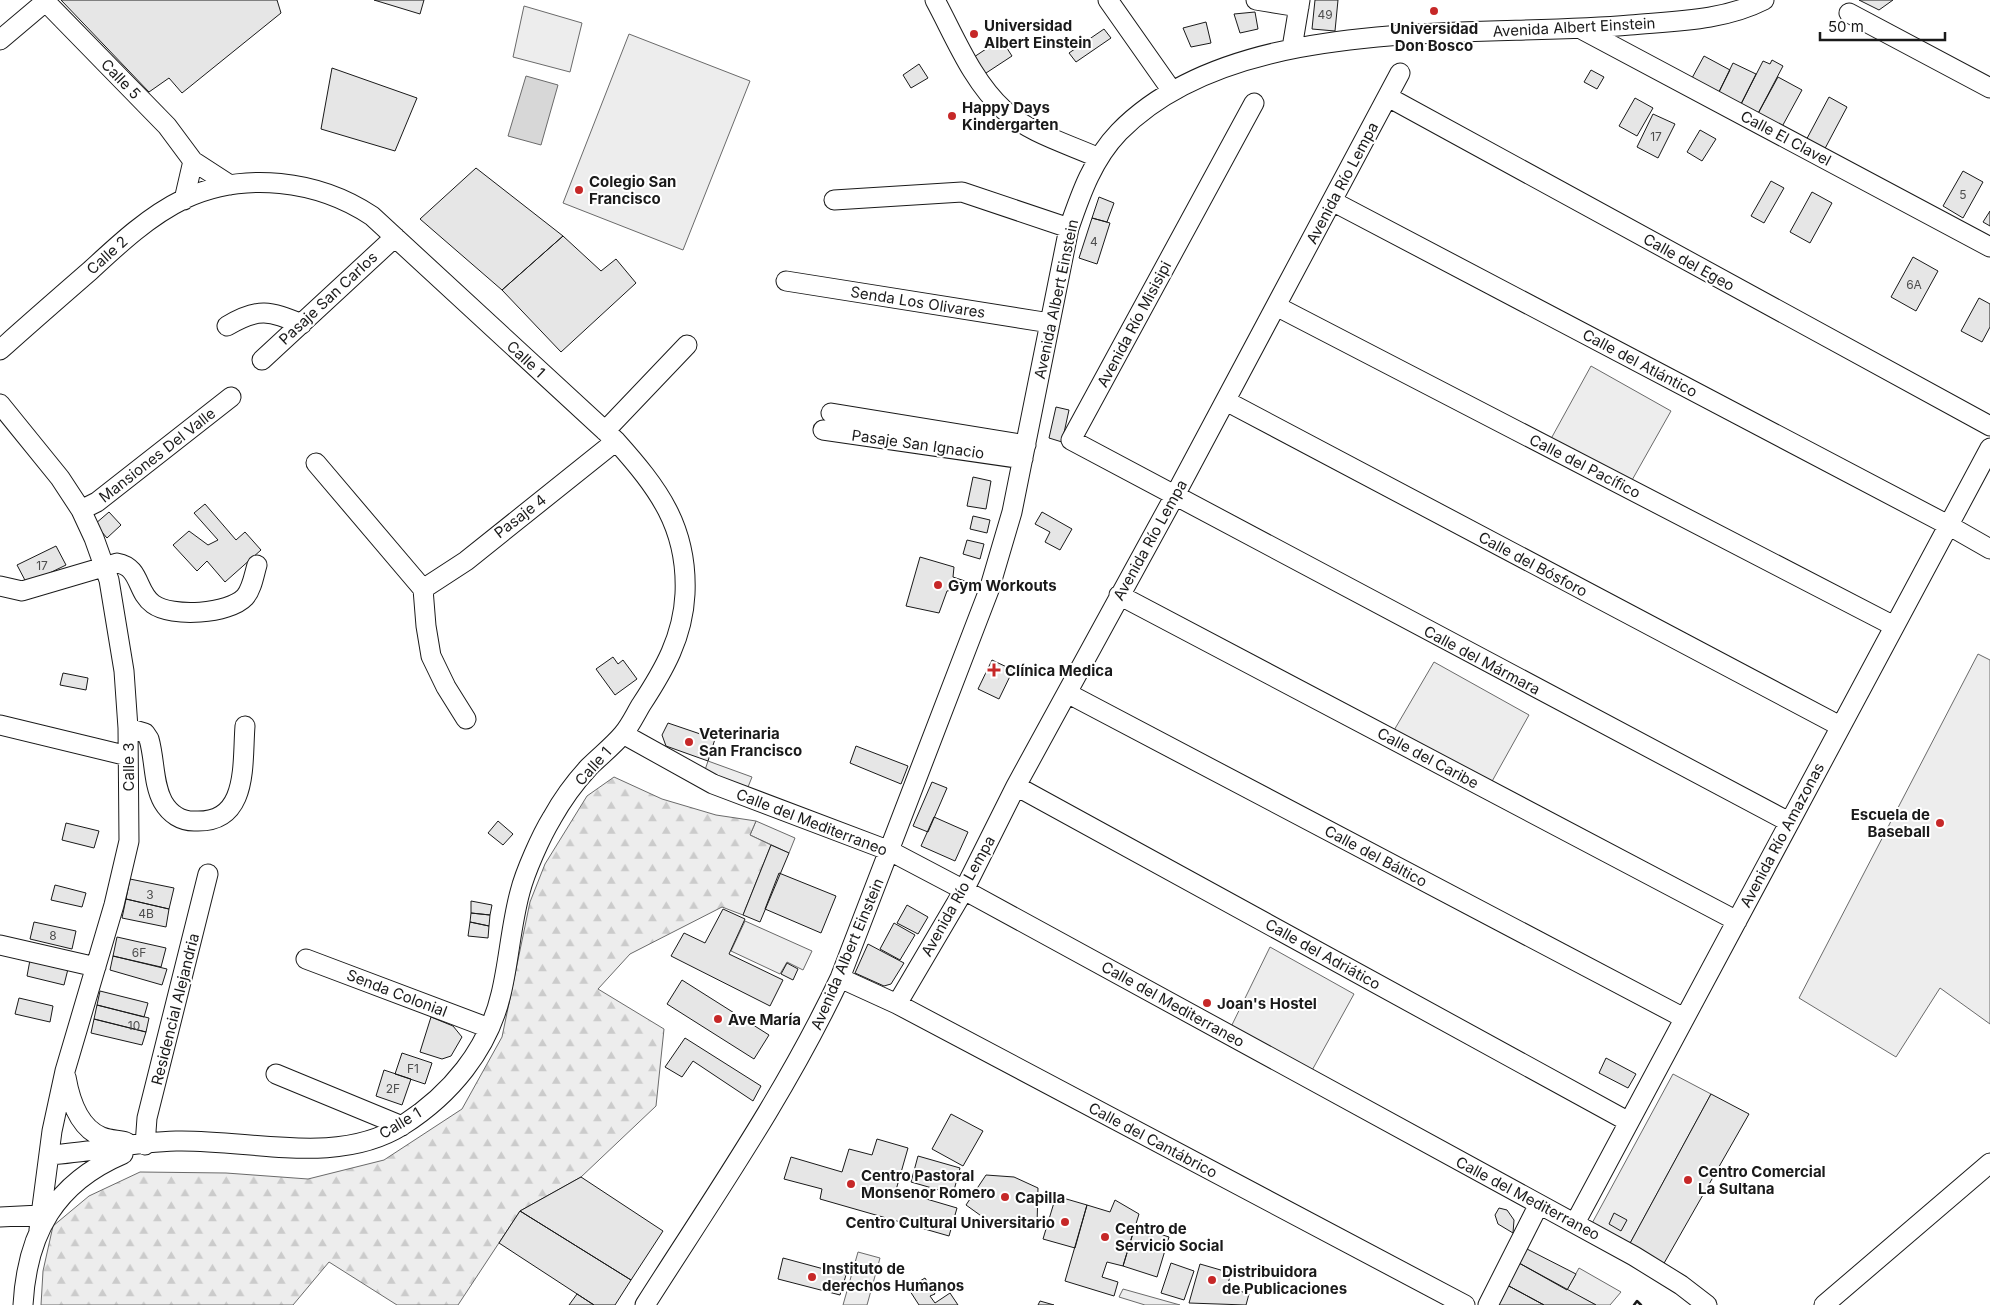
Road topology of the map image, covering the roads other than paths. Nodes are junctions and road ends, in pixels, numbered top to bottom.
1 (935, 0) edge
2 (1108, 0) edge
3 (1256, 0) edge
4 (1764, 0) edge
5 (45, 1) edge
6 (1299, 3) edge
7 (1849, 13) dead end
8 (1583, 30) junction
9 (0, 40) edge
10 (1292, 48) junction
11 (1400, 73) dead end
12 (1990, 88) edge
13 (1172, 90) junction
14 (1388, 97) junction
15 (1254, 103) dead end
16 (1099, 158) junction
17 (193, 161) junction
18 (230, 185) junction
19 (184, 200) junction
20 (834, 200) dead end
21 (1332, 202) junction
22 (1069, 228) junction
23 (395, 237) junction
24 (1990, 247) edge
25 (786, 281) dead end
26 (1276, 306) junction
27 (1050, 323) junction
28 (302, 324) junction
29 (227, 326) dead end
30 (687, 345) dead end
31 (0, 350) edge
32 (262, 360) dead end
33 (231, 397) dead end
34 (1226, 401) junction
35 (0, 404) edge
36 (827, 421) dead end
37 (1990, 426) edge
38 (610, 436) junction
39 (1990, 448) edge
40 (1019, 451) junction
41 (316, 462) dead end
42 (1174, 497) junction
43 (80, 510) junction
44 (1948, 525) junction
45 (1990, 549) edge
46 (257, 565) dead end
47 (103, 566) junction
48 (0, 586) edge
49 (423, 588) junction
50 (1120, 595) junction
51 (1894, 626) junction
52 (1067, 693) junction
53 (466, 719) dead end
54 (0, 725) edge
55 (245, 726) dead end
56 (1840, 726) junction
57 (128, 728) junction
58 (623, 734) junction
59 (128, 756) junction
60 (1016, 786) junction
61 (1789, 822) junction
62 (890, 851) junction
63 (208, 874) dead end
64 (964, 890) junction
65 (1736, 921) junction
66 (0, 945) edge
67 (306, 959) dead end
68 (96, 968) junction
69 (840, 978) junction
70 (897, 1004) junction
71 (1684, 1018) junction
72 (489, 1028) junction
73 (65, 1071) junction
74 (276, 1074) dead end
75 (1629, 1122) junction
76 (402, 1126) junction
77 (144, 1145) junction
78 (50, 1155) junction
79 (1990, 1163) edge
80 (1539, 1204) junction
81 (0, 1217) edge
82 (40, 1223) junction
83 (1575, 1223) junction
84 (23, 1305) edge
85 (645, 1305) edge
86 (1465, 1305) edge
87 (1488, 1305) edge
88 (1707, 1305) edge
89 (1824, 1305) edge

1 - 16 street
2 - 13 street
3 - 6 street
4 - 8 street, Avenida Albert Einstein
5 - 9 street
5 - 17 street, Calle 5
6 - 10 street
7 - 12 street
8 - 10 street, Avenida Albert Einstein
8 - 24 street, Calle El Clavel
10 - 13 street, Avenida Albert Einstein
11 - 14 street, Avenida Río Lempa
13 - 16 street, Avenida Albert Einstein
14 - 21 street, Avenida Río Lempa
14 - 37 street, Calle del Egeo
15 - 42 street, Avenida Río Misisipi
16 - 22 street, Avenida Albert Einstein
17 - 18 street, Calle 5
17 - 19 street
18 - 19 street, Calle 2
18 - 23 street, Calle 1
19 - 31 street, Calle 2
20 - 22 street
21 - 26 street, Avenida Río Lempa
21 - 44 street, Calle del Atlántico
22 - 27 street, Avenida Albert Einstein
23 - 28 street, Pasaje San Carlos
23 - 38 street, Calle 1
25 - 27 street, Senda Los Olivares
26 - 34 street, Avenida Río Lempa
26 - 51 street, Calle del Pacífico
27 - 40 street, Avenida Albert Einstein
28 - 29 street
28 - 32 street, Pasaje San Carlos
30 - 38 street, Pasaje 4
33 - 43 street, Mansiones Del Valle
34 - 42 street, Avenida Río Lempa
34 - 56 street, Calle del Bósforo
35 - 43 street, Calle 3
36 - 40 street
38 - 49 street, Pasaje 4
38 - 58 street, Calle 1
39 - 44 street, Avenida Río Amazonas
40 - 62 street, Avenida Albert Einstein
41 - 49 street
42 - 50 street, Avenida Río Lempa
42 - 61 street, Calle del Mármara
43 - 47 street, Calle 3
44 - 45 street, Calle del Atlántico
44 - 51 street, Avenida Río Amazonas
46 - 47 street
47 - 48 street
47 - 57 street, Calle 3
49 - 53 street
50 - 52 street, Avenida Río Lempa
50 - 65 street, Calle del Caribe
51 - 56 street, Avenida Río Amazonas
52 - 60 street, Avenida Río Lempa
52 - 71 street, Calle del Báltico
54 - 59 street
55 - 57 street
56 - 61 street, Avenida Río Amazonas
57 - 59 street, Calle 3
58 - 62 street, Calle del Mediterraneo
58 - 72 street, Calle 1
59 - 68 street, Calle 3
60 - 64 street, Avenida Río Lempa
60 - 75 street, Calle del Adriático
61 - 65 street, Avenida Río Amazonas
62 - 64 street, Calle del Mediterraneo
62 - 69 street, Avenida Albert Einstein
63 - 77 street, Residencial Alejandria
64 - 70 street, Avenida Río Lempa
64 - 80 street, Calle del Mediterraneo
65 - 71 street, Avenida Río Amazonas
66 - 68 street
67 - 72 street, Senda Colonial
68 - 73 street, Calle 3
69 - 70 street, Calle del Cantábrico
69 - 85 street, Avenida Albert Einstein
70 - 86 street, Calle del Cantábrico
71 - 75 street, Avenida Río Amazonas
72 - 76 street, Calle 1
73 - 77 street
73 - 78 street, Calle 3
74 - 76 street
75 - 83 street, Avenida Río Amazonas
76 - 77 street, Calle 1
77 - 78 street, Calle 1
77 - 82 street
78 - 82 street
79 - 89 street
80 - 83 street, Calle del Mediterraneo
80 - 87 street
81 - 82 street
82 - 84 street
83 - 88 street, Calle del Mediterraneo

